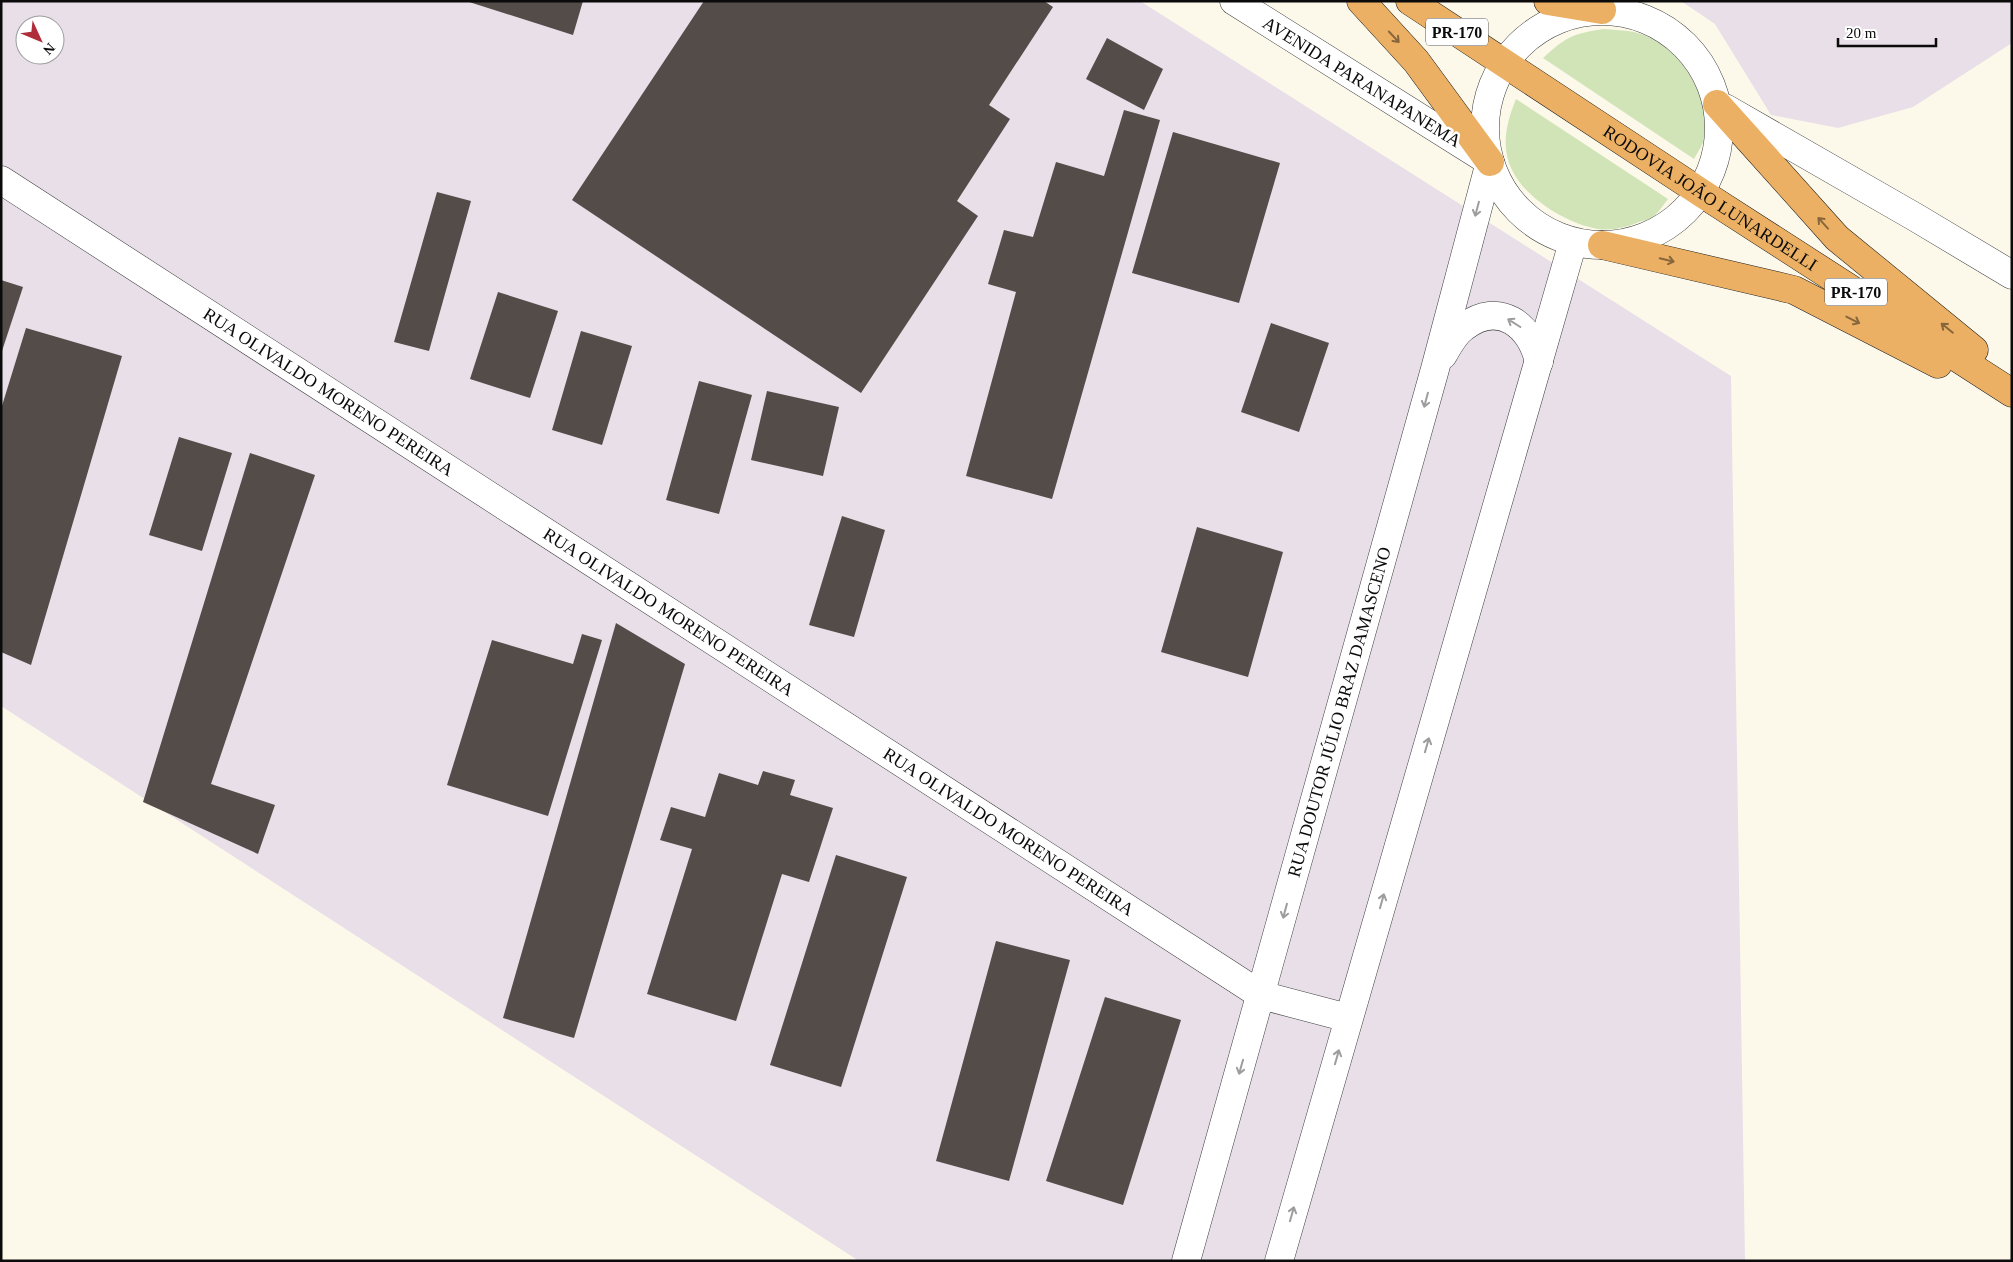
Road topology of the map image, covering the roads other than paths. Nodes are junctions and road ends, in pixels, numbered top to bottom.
1 (1234, 1) edge
2 (1361, 1) edge
3 (1410, 1) edge
4 (1548, 1) edge
5 (1611, 6) edge
6 (1505, 63) junction
7 (1717, 104) junction
8 (1490, 162) junction
9 (1, 180) edge
10 (1700, 192) junction
11 (1573, 242) junction
12 (1602, 245) junction
13 (2012, 275) edge
14 (1539, 362) junction
15 (1435, 369) junction
16 (2012, 382) edge
17 (2012, 393) edge
18 (2012, 401) edge
19 (1261, 995) junction
20 (1348, 1018) junction
21 (1186, 1261) edge
22 (1279, 1261) edge

1 - 8 street, AVENIDA PARANAPANEMA
2 -> 8 highway
3 - 6 highway, RODOVIA JOÃO LUNARDELLI / PR-170
4 - 5 highway
5 - 6 street
5 - 7 street
6 - 8 street
6 - 10 highway, RODOVIA JOÃO LUNARDELLI / PR-170
7 - 10 street
7 - 13 street
16 -> 7 highway
8 - 11 street
8 -> 15 street, RUA DOUTOR JÚLIO BRAZ DAMASCENO
9 - 19 street, RUA OLIVALDO MORENO PEREIRA
10 - 12 street
10 - 17 highway, RODOVIA JOÃO LUNARDELLI / PR-170
11 - 12 street
11 - 14 street
12 -> 18 highway
14 -> 15 street
20 -> 14 street
15 -> 19 street, RUA DOUTOR JÚLIO BRAZ DAMASCENO
19 - 20 street, RUA OLIVALDO MORENO PEREIRA
19 -> 21 street, RUA DOUTOR JÚLIO BRAZ DAMASCENO
22 -> 20 street

